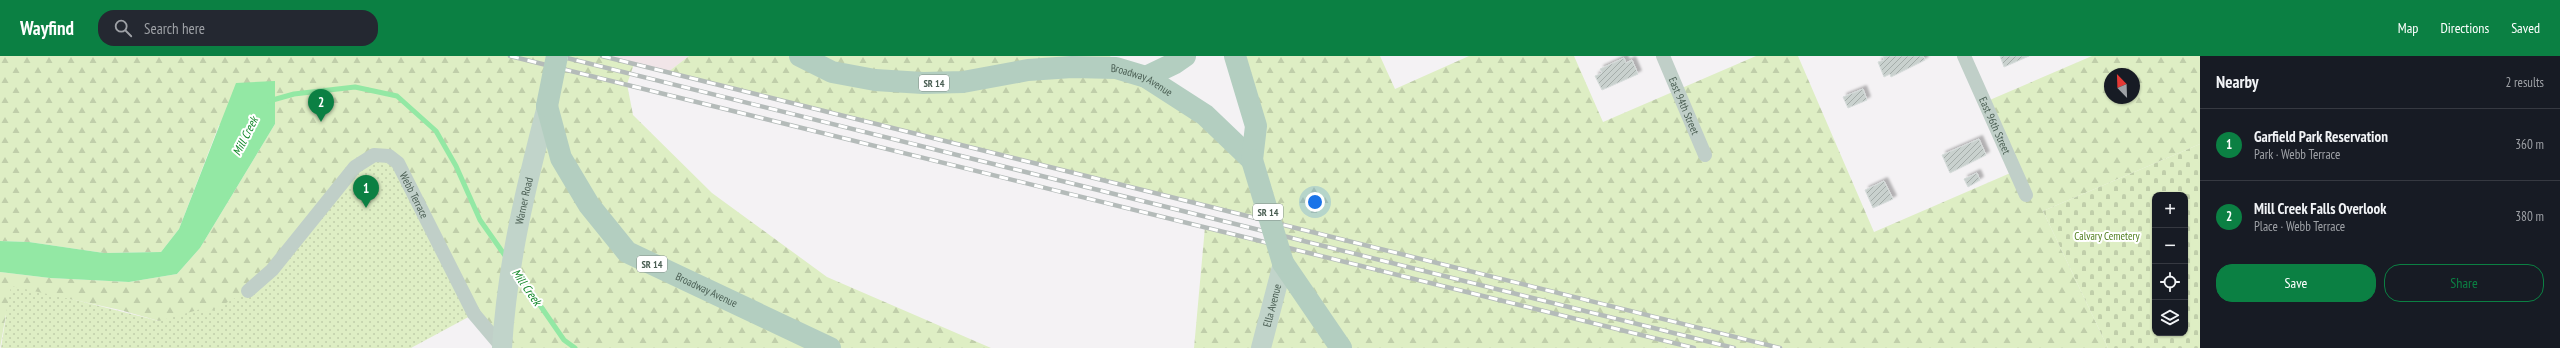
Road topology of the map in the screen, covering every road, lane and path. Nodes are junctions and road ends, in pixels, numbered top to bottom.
1 (557, 56) edge
2 (800, 56) edge
3 (1185, 56) edge
4 (1235, 56) edge
5 (1663, 56) edge
6 (1964, 56) edge
7 (1146, 77) junction
8 (547, 106) junction
9 (1705, 155) dead end
10 (1252, 160) junction
11 (2026, 195) dead end
12 (1283, 263) junction
13 (248, 292) dead end
14 (502, 348) edge
15 (830, 348) edge
16 (1261, 348) edge
17 (1341, 348) edge

1 - 8 main road, Warner Road / SR 14, bridge
2 - 7 main road, Broadway Avenue / SR 14
3 - 7 main road
4 - 10 main road
5 - 9 street, East 94th Street
6 - 11 street, East 96th Street
7 - 10 main road, Broadway Avenue / SR 14
8 - 14 main road, Warner Road
8 - 15 main road, Broadway Avenue / SR 14
10 - 12 main road, Broadway Avenue / SR 14, bridge
12 - 16 main road, Ella Avenue
12 - 17 main road, Broadway Avenue / SR 14
13 - 14 street, Webb Terrace

